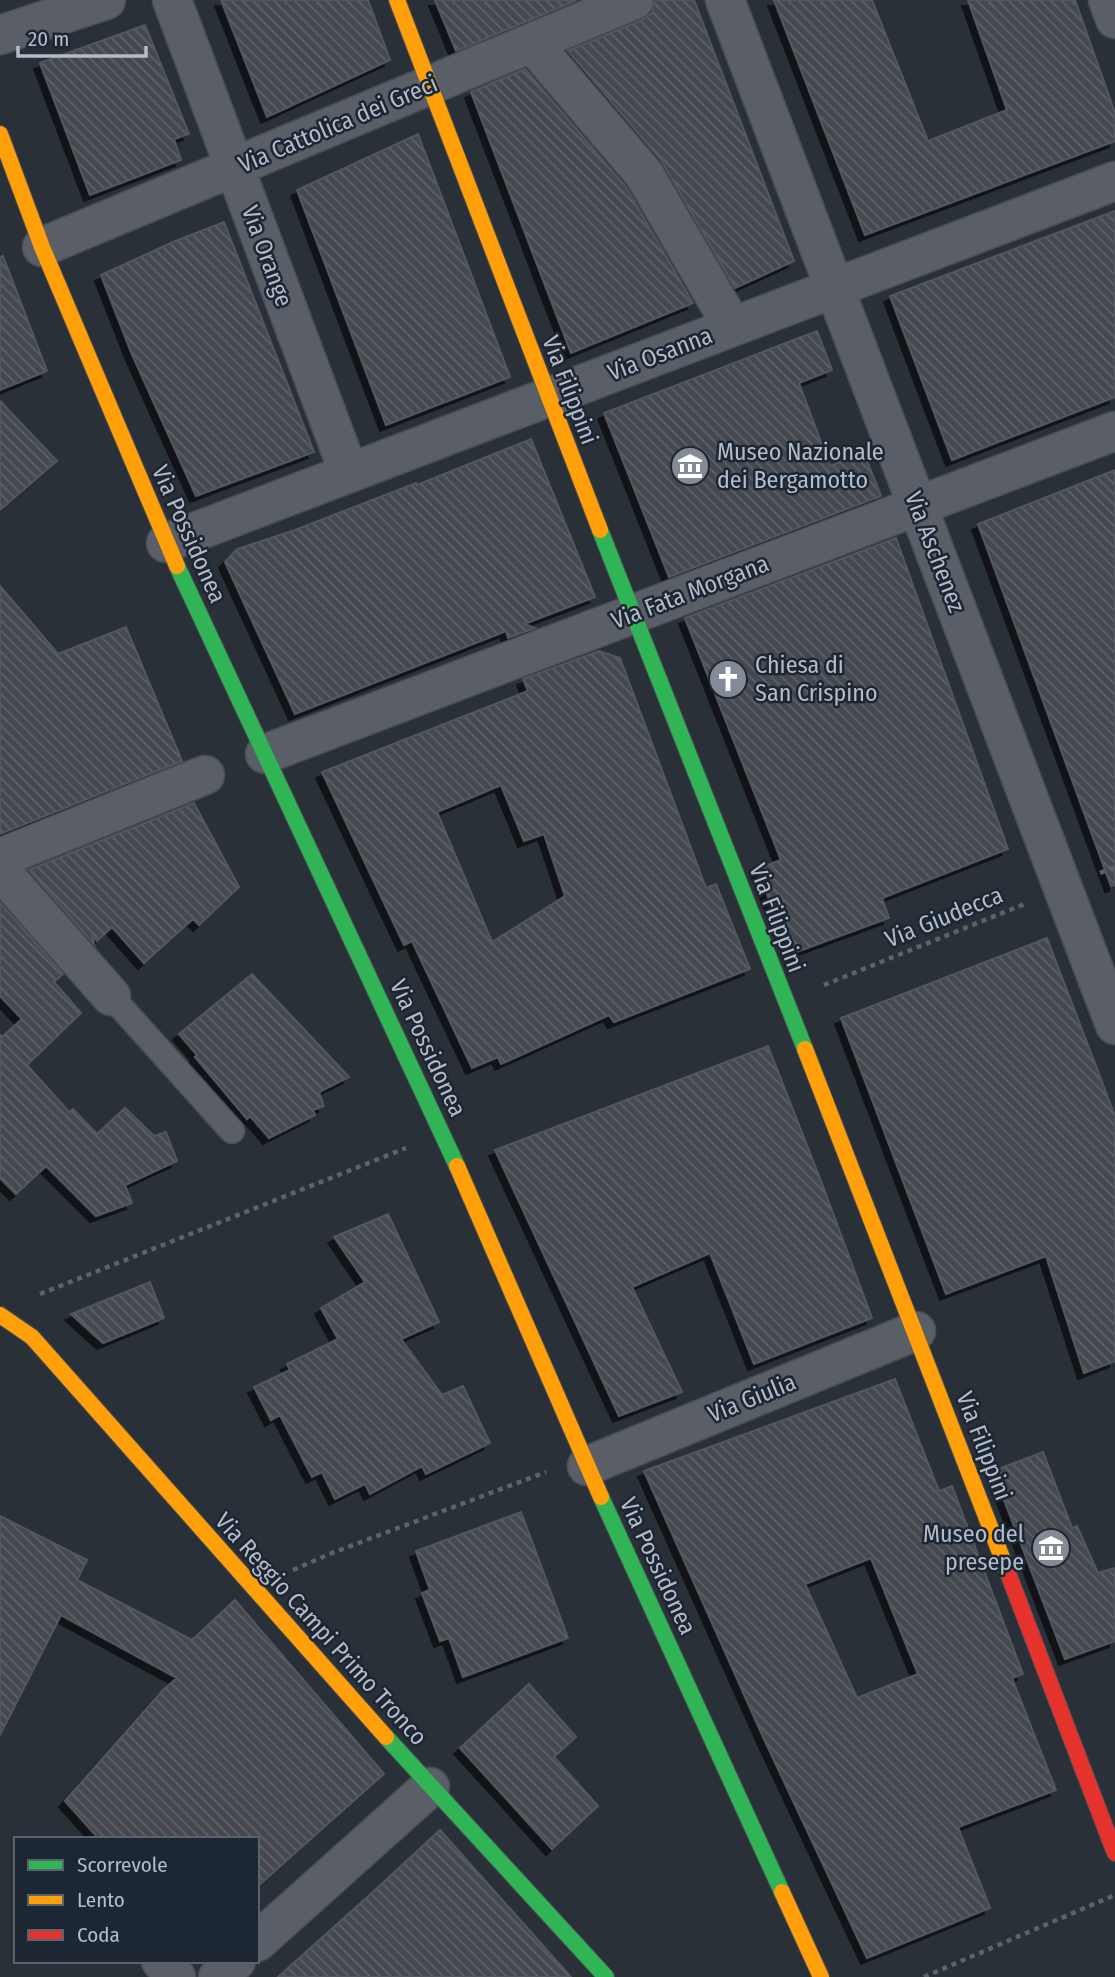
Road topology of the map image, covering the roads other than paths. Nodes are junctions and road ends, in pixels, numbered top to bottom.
1 (106, 0) edge
2 (172, 0) edge
3 (397, 0) edge
4 (634, 0) edge
5 (725, 0) edge
6 (1108, 0) edge
7 (1115, 19) edge
8 (0, 35) edge
9 (532, 43) junction
10 (431, 85) junction
11 (0, 134) edge
12 (234, 167) junction
13 (1115, 181) edge
14 (42, 247) junction
15 (834, 288) junction
16 (732, 326) junction
17 (548, 397) junction
18 (1115, 431) edge
19 (348, 473) junction
20 (917, 506) junction
21 (166, 543) junction
22 (634, 613) junction
23 (265, 754) junction
24 (205, 775) dead end
25 (0, 858) edge
26 (0, 870) edge
27 (111, 996) joint
28 (1115, 1025) edge
29 (232, 1130) dead end
30 (0, 1315) edge
31 (916, 1331) junction
32 (587, 1466) junction
33 (430, 1787) junction
34 (1115, 1853) edge
35 (259, 1940) edge
36 (163, 1963) edge
37 (234, 1963) edge
38 (176, 1977) edge
39 (218, 1977) edge
40 (606, 1977) edge
41 (821, 1977) edge

1 - 8 street
2 - 12 street, Via Orange
3 - 10 street, Via Filippini
4 - 9 street, Via Cattolica dei Greci
5 - 15 street, Via Aschenez
6 - 7 street
9 - 10 street, Via Cattolica dei Greci
9 - 16 street
10 - 12 street, Via Cattolica dei Greci
10 - 17 street, Via Filippini
11 - 14 street, Via Possidonea
12 - 14 street, Via Cattolica dei Greci
12 - 19 street, Via Orange
13 - 15 street, Via Osanna
14 - 21 street, Via Possidonea
15 - 16 street, Via Osanna
15 - 20 street, Via Aschenez
16 - 17 street, Via Osanna
17 - 19 street, Via Osanna
17 - 22 street, Via Filippini
18 - 20 street, Via Fata Morgana
19 - 21 street, Via Osanna
20 - 22 street, Via Fata Morgana
20 - 28 street, Via Aschenez
21 - 23 street, Via Possidonea
22 - 23 street, Via Fata Morgana
22 - 31 street, Via Filippini
23 - 32 street, Via Possidonea
24 - 25 street
26 - 27 street
27 - 29 lane
30 - 33 street, Via Reggio Campi Primo Tronco
31 - 32 street, Via Giulia
31 - 34 street, Via Filippini
32 - 41 street, Via Possidonea
33 - 35 street
33 - 40 street, Via Reggio Campi Primo Tronco
36 - 38 street
37 - 39 street

